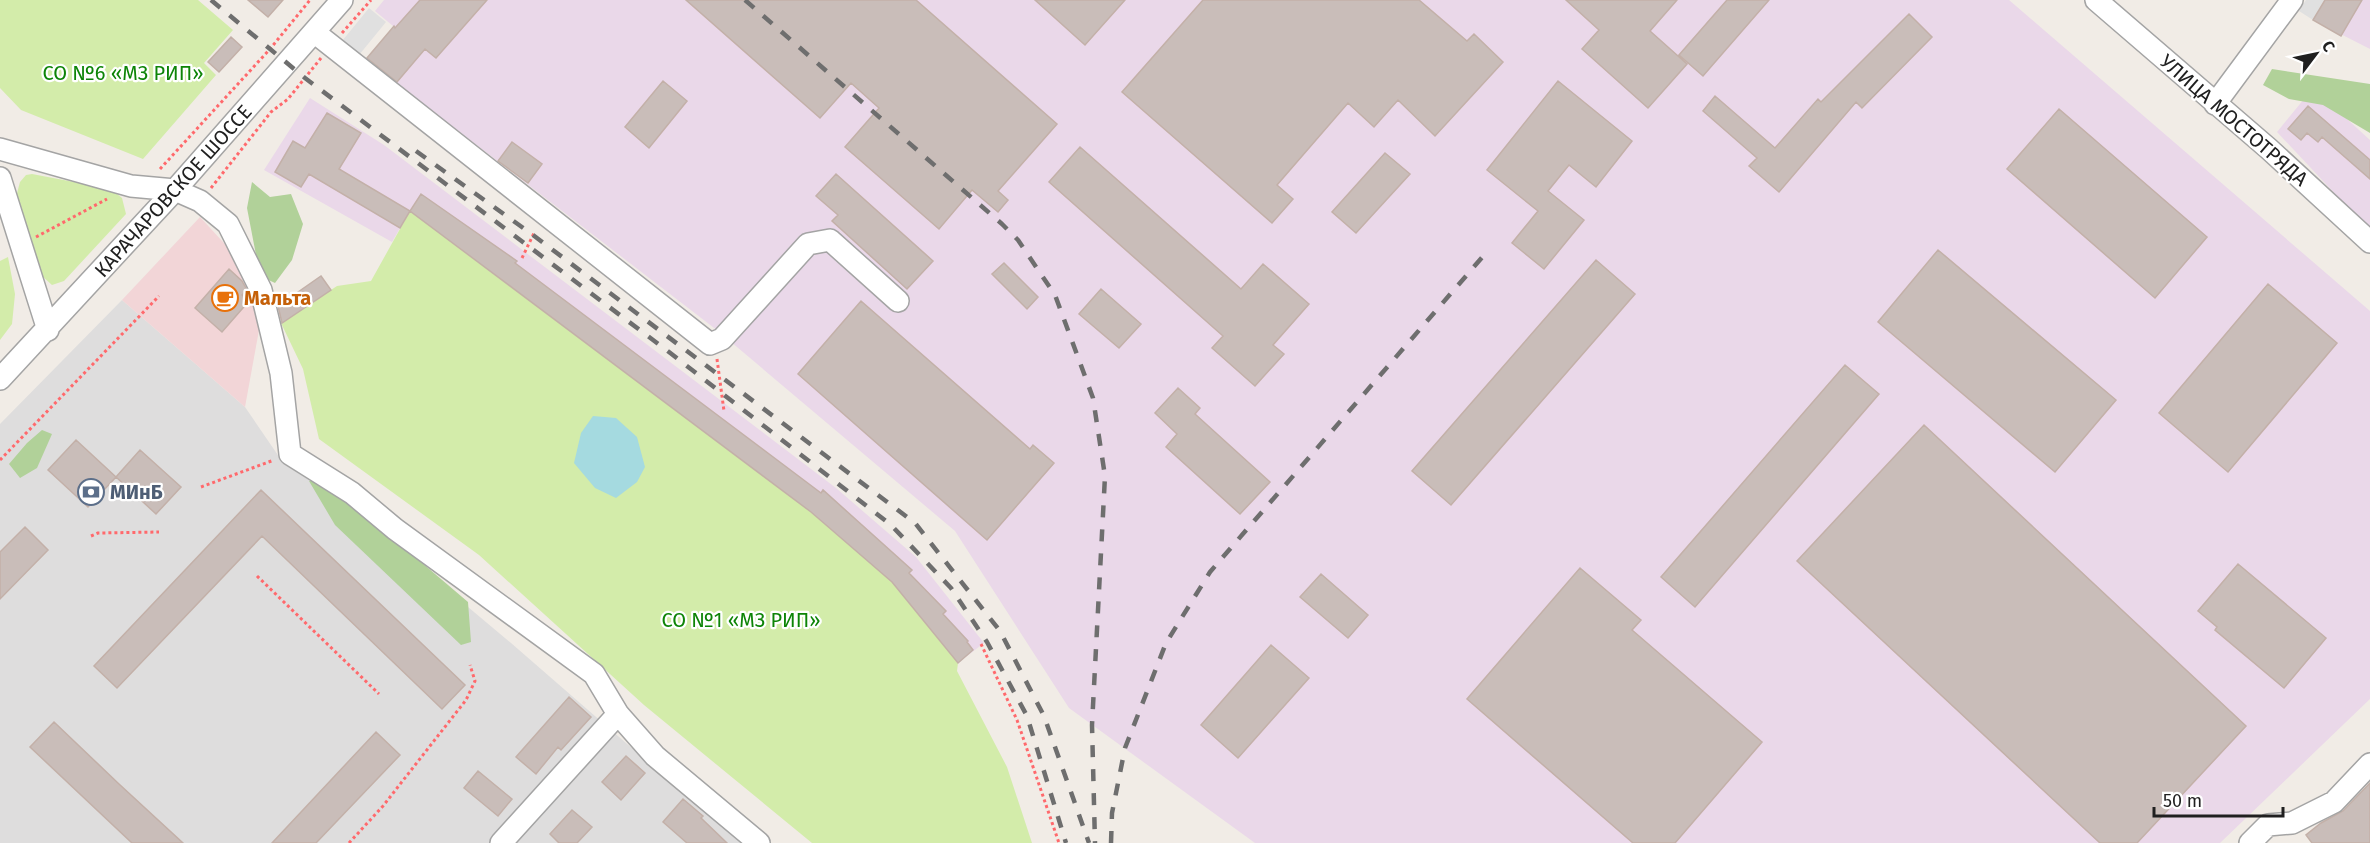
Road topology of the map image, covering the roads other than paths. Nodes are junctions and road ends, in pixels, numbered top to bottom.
1 (342, 0) edge
2 (2096, 0) edge
3 (2292, 0) edge
4 (314, 32) junction
5 (2215, 104) junction
6 (0, 149) edge
7 (0, 178) edge
8 (175, 190) junction
9 (2370, 242) edge
10 (898, 302) dead end
11 (48, 330) junction
12 (0, 379) edge
13 (618, 714) junction
14 (2370, 764) edge
15 (501, 843) edge
16 (759, 843) edge
17 (2250, 843) edge

1 - 4 street, КАРАЧАРОВСКОЕ ШОССЕ
2 - 5 street, УЛИЦА МОСТОТРЯДА
3 - 5 street
4 - 8 street, КАРАЧАРОВСКОЕ ШОССЕ
4 - 10 street
5 - 9 street, УЛИЦА МОСТОТРЯДА
6 - 8 street
7 - 11 street
8 - 11 street, КАРАЧАРОВСКОЕ ШОССЕ
8 - 13 street
11 - 12 street, КАРАЧАРОВСКОЕ ШОССЕ
13 - 15 street
13 - 16 street
14 - 17 street

